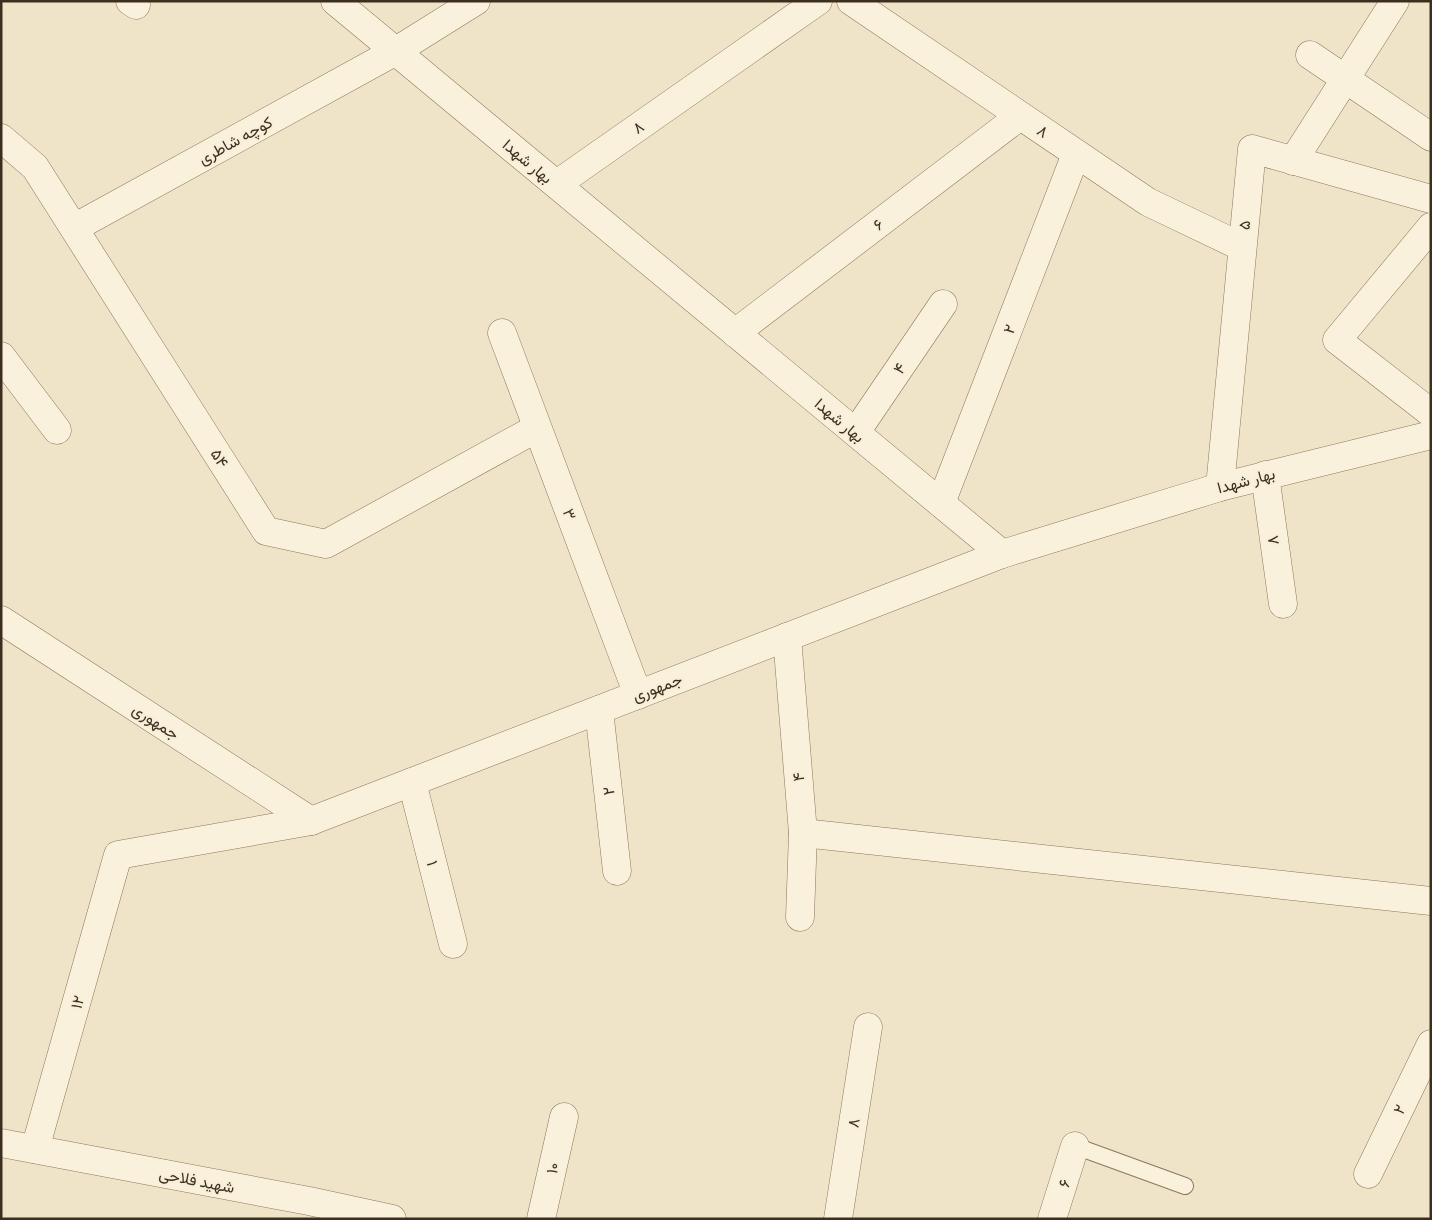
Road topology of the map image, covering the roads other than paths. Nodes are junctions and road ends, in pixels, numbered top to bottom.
1 (336, 1) edge
2 (476, 1) edge
3 (818, 1) edge
4 (851, 1) edge
5 (1395, 1) edge
6 (396, 51) junction
7 (1310, 55) dead end
8 (1346, 80) junction
9 (1020, 116) junction
10 (1, 138) edge
11 (1431, 138) edge
12 (1076, 154) junction
13 (1293, 161) junction
14 (556, 184) junction
15 (1431, 199) edge
16 (1431, 227) edge
17 (74, 228) junction
18 (1242, 247) junction
19 (943, 304) dead end
20 (502, 332) dead end
21 (735, 333) junction
22 (1, 356) edge
23 (1431, 413) edge
24 (538, 428) junction
25 (56, 430) dead end
26 (856, 432) junction
27 (1431, 435) edge
28 (1265, 475) junction
29 (1220, 486) junction
30 (941, 503) junction
31 (1002, 554) junction
32 (1283, 604) dead end
33 (1, 620) edge
34 (788, 637) junction
35 (638, 695) junction
36 (599, 710) junction
37 (412, 782) junction
38 (311, 821) junction
39 (803, 833) junction
40 (118, 854) joint
41 (617, 871) dead end
42 (1431, 901) edge
43 (800, 917) dead end
44 (453, 944) dead end
45 (868, 1027) dead end
46 (1430, 1048) edge
47 (564, 1117) dead end
48 (1, 1143) edge
49 (1075, 1146) joint
50 (35, 1149) junction
51 (1368, 1174) dead end
52 (1185, 1186) dead end
53 (392, 1219) edge
54 (541, 1219) edge
55 (838, 1219) edge
56 (1052, 1219) edge

1 - 6 street, بهار شهدا
2 - 6 street, کوچه شاطری
3 - 14 street, ۸
4 - 9 street, ۸
5 - 8 street
6 - 14 street, بهار شهدا
6 - 17 street, کوچه شاطری
7 - 8 street
8 - 11 street
8 - 13 street
9 - 12 street, ۸
9 - 21 street, ۶
10 - 17 street, ۵۴
12 - 18 street, ۸
12 - 30 street, ۲
13 - 15 street, ۵
13 - 18 street, ۵
14 - 21 street, بهار شهدا
16 - 23 street
17 - 24 street, ۵۴
18 - 29 street, ۵
19 - 26 street, ۴
20 - 24 street, ۳
21 - 26 street, بهار شهدا
22 - 25 street
24 - 35 street, ۳
26 - 30 street, بهار شهدا
27 - 28 street, بهار شهدا
28 - 29 street, بهار شهدا
28 - 32 street, ۷
29 - 31 street, بهار شهدا
30 - 31 street, بهار شهدا
31 - 34 street, جمهوری
33 - 38 street, جمهوری
34 - 35 street, جمهوری
34 - 39 street, ۴
35 - 36 street, جمهوری
36 - 37 street, جمهوری
36 - 41 street, ۲
37 - 38 street, جمهوری
37 - 44 street, ۱
38 - 40 street, جمهوری
39 - 42 street
39 - 43 street, ۴
40 - 50 street, ۱۲
45 - 55 street, ۸
46 - 51 street, ۲
47 - 54 street, ۱۰
48 - 50 street, شهید فلاحی
49 - 52 lane
49 - 56 street, ۶
50 - 53 street, شهید فلاحی

